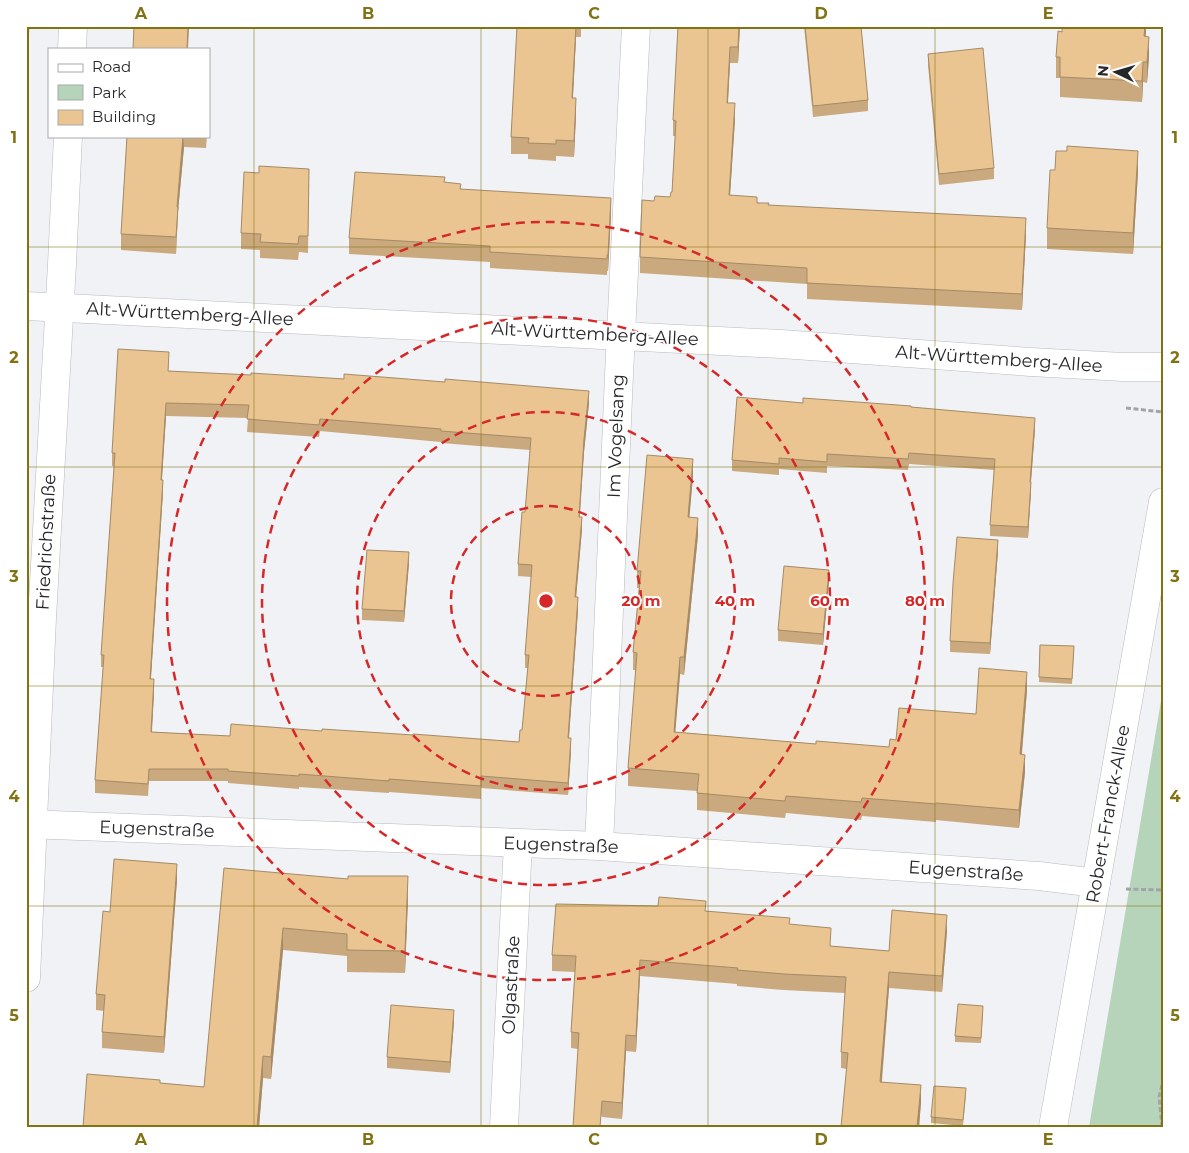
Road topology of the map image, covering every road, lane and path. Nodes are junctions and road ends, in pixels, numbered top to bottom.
1 (74, 26) edge
2 (636, 26) edge
3 (72, 48) edge
4 (68, 138) edge
5 (26, 306) edge
6 (59, 308) junction
7 (620, 335) junction
8 (1163, 367) edge
9 (1126, 408) dead end
10 (1163, 412) edge
11 (1163, 502) edge
12 (30, 824) edge
13 (518, 843) junction
14 (599, 846) junction
15 (1096, 883) junction
16 (1163, 890) edge
17 (26, 978) edge
18 (1163, 1081) edge
19 (504, 1127) edge
20 (1053, 1127) edge
21 (1162, 1127) edge

1 - 3 street
2 - 7 street, Im Vogelsang
4 - 6 street, Friedrichstraße
5 - 6 street, Alt-Württemberg-Allee
6 - 7 street, Alt-Württemberg-Allee
6 - 12 street, Friedrichstraße
7 - 8 street, Alt-Württemberg-Allee
7 - 14 street, Im Vogelsang
9 - 10 path
11 - 15 street, Robert-Franck-Allee
12 - 13 street, Eugenstraße
12 - 17 street, Friedrichstraße
13 - 14 street, Eugenstraße
13 - 19 street, Olgastraße
14 - 15 street, Eugenstraße
15 - 16 path
15 - 20 street, Robert-Franck-Allee
18 - 21 path

